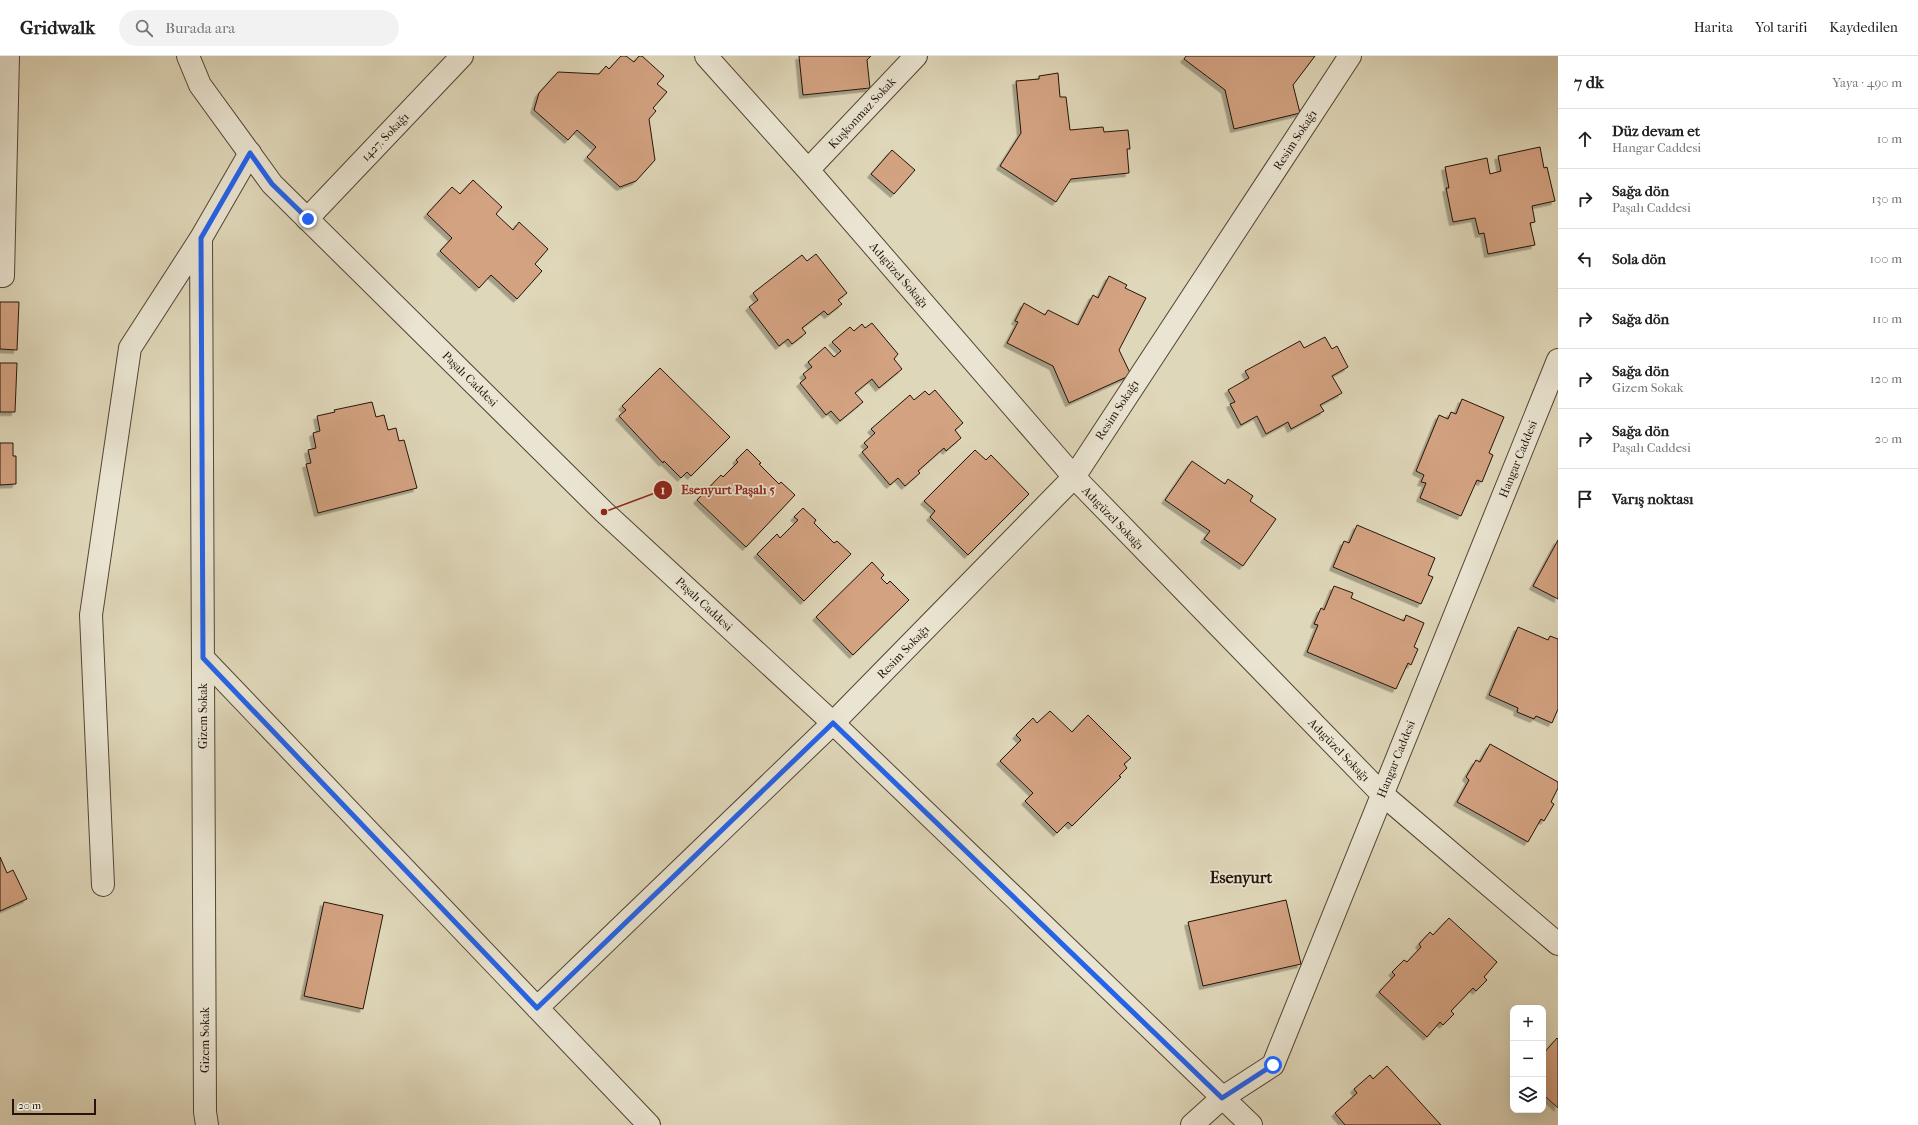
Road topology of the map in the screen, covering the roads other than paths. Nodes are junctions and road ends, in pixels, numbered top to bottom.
1 (8, 56) edge
2 (188, 56) edge
3 (462, 56) edge
4 (706, 56) edge
5 (916, 56) edge
6 (1350, 56) edge
7 (250, 153) junction
8 (808, 170) junction
9 (308, 219) junction
10 (201, 238) junction
11 (0, 276) edge
12 (1558, 360) edge
13 (1074, 477) junction
14 (203, 658) junction
15 (833, 723) junction
16 (1382, 794) junction
17 (103, 885) dead end
18 (1558, 944) edge
19 (537, 1008) junction
20 (1222, 1098) junction
21 (207, 1125) edge
22 (649, 1125) edge
23 (1192, 1125) edge
24 (1251, 1125) edge

1 - 11 street
2 - 7 street, Paşalı Caddesi
3 - 9 street, 1427. Sokağı
4 - 8 street, Adıgüzel Sokağı
5 - 8 street, Kuşkonmaz Sokak
6 - 13 street, Resim Sokağı
7 - 9 street, Paşalı Caddesi
7 - 10 street
8 - 13 street, Adıgüzel Sokağı
9 - 15 street, Paşalı Caddesi
10 - 14 street, Gizem Sokak
10 - 17 street
12 - 16 street, Hangar Caddesi
13 - 15 street, Resim Sokağı
13 - 16 street, Adıgüzel Sokağı
14 - 19 street
14 - 21 street, Gizem Sokak
15 - 19 street, Resim Sokağı
15 - 20 street, Paşalı Caddesi
16 - 18 street, Adıgüzel Sokağı
16 - 20 street, Hangar Caddesi
19 - 22 street
20 - 23 street, Hangar Caddesi
20 - 24 street, Paşalı Caddesi

